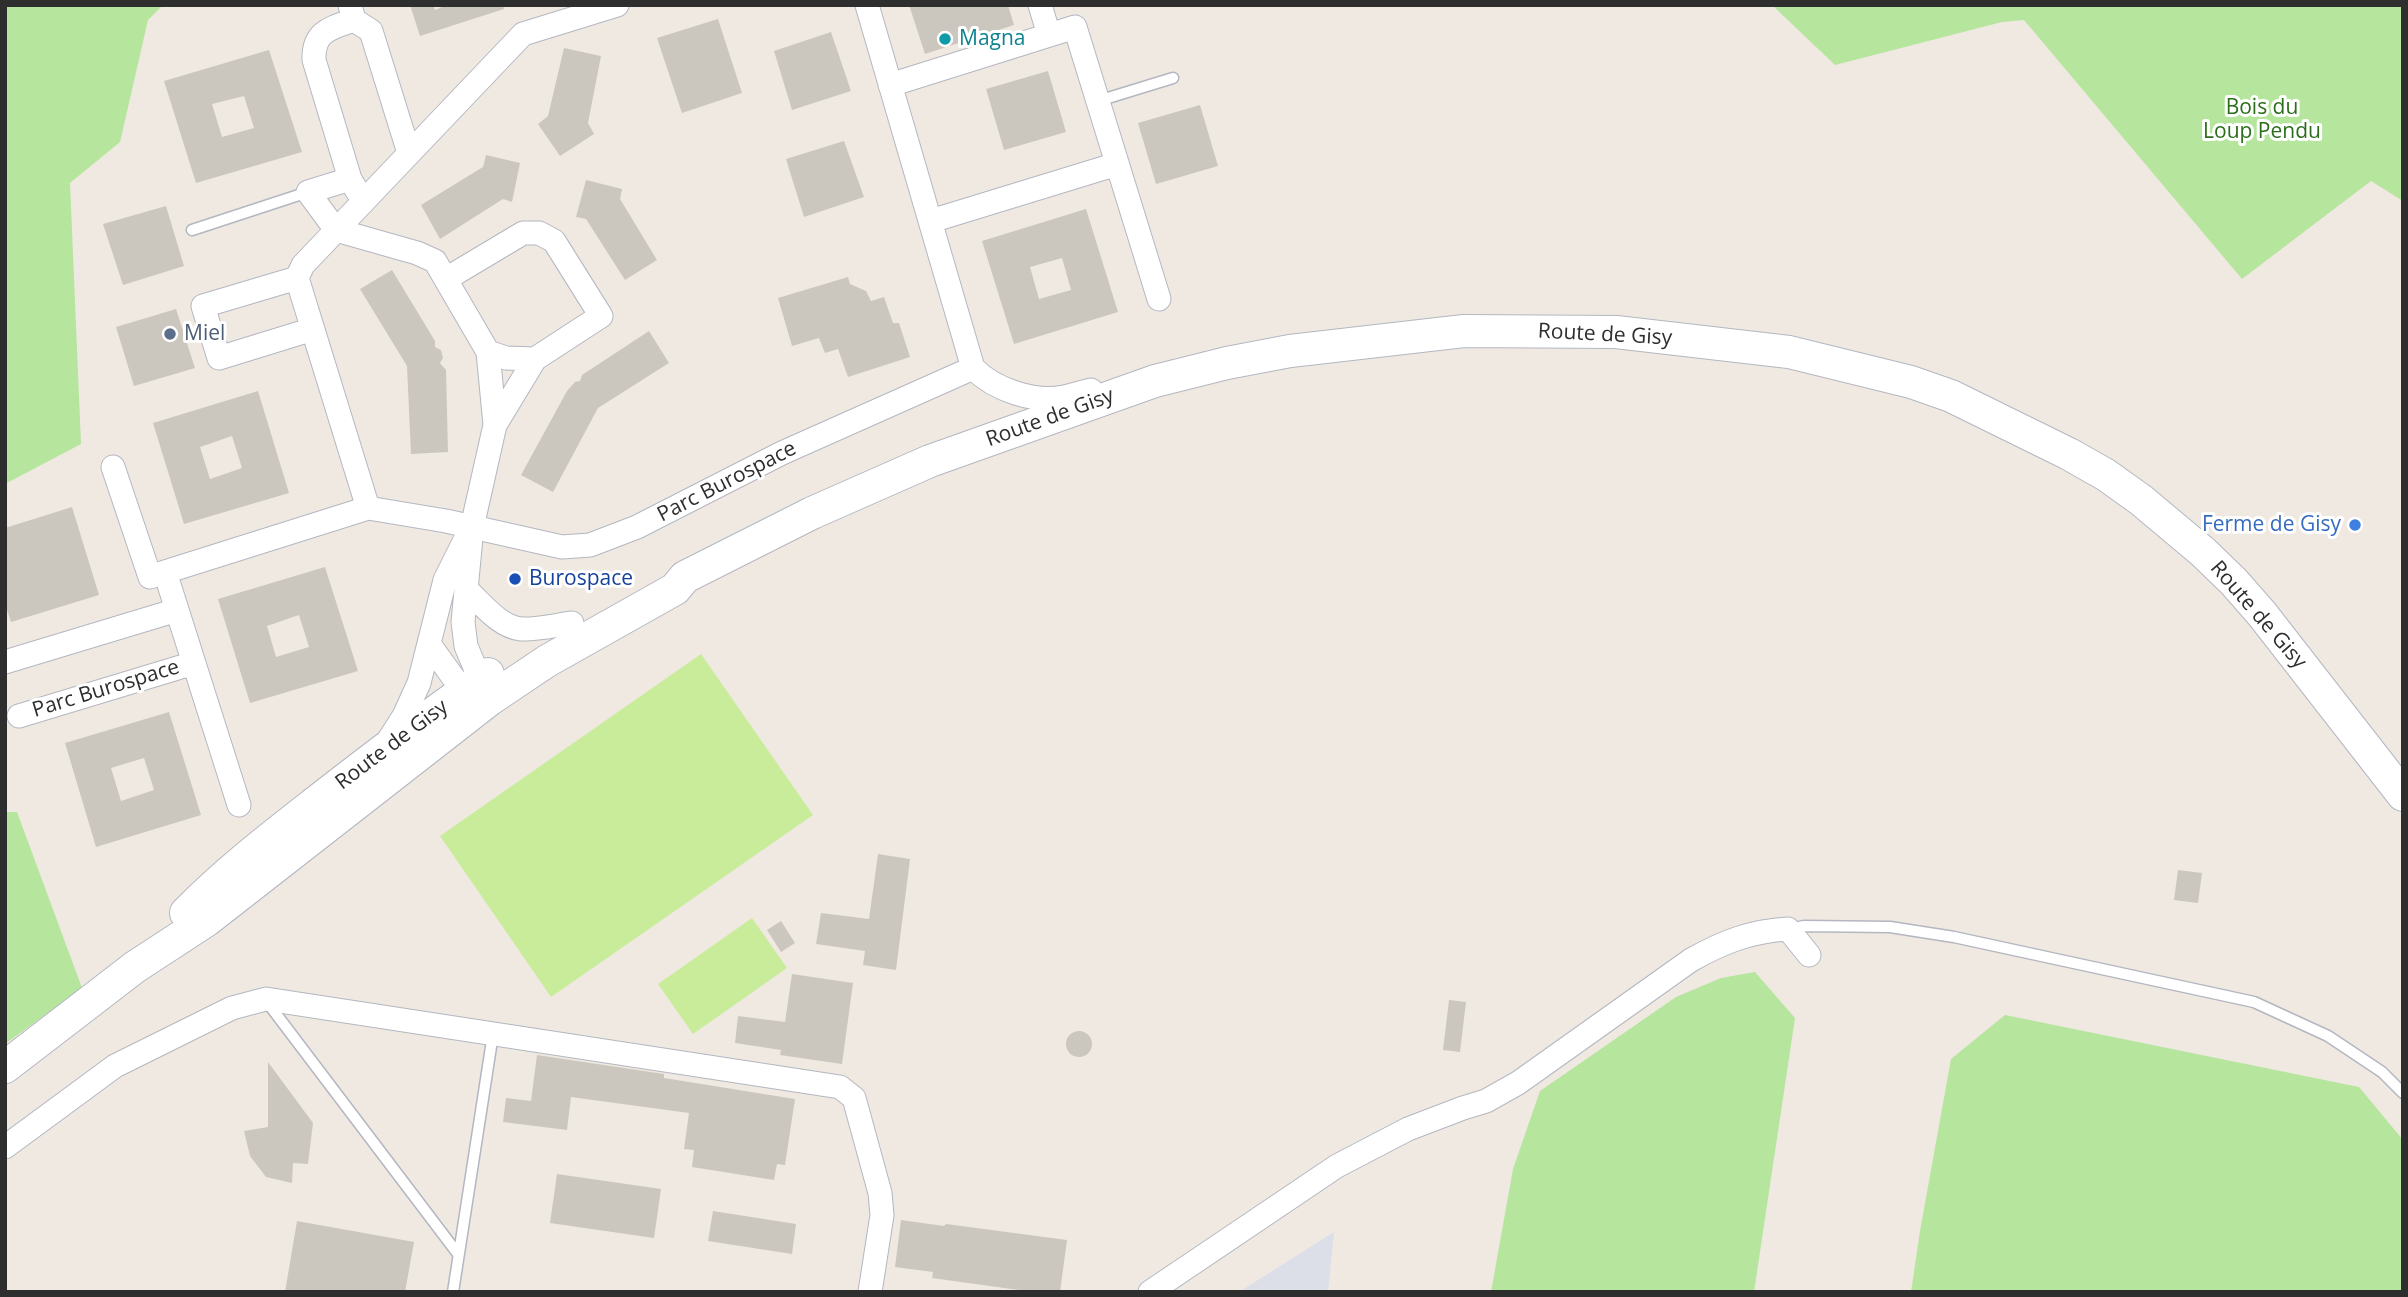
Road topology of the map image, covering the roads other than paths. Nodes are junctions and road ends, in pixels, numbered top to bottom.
1 (617, 5) edge
2 (867, 5) edge
3 (1040, 5) edge
4 (352, 13) edge
5 (553, 15) edge
6 (1049, 35) junction
7 (1172, 78) dead end
8 (890, 85) junction
9 (1098, 101) junction
10 (409, 153) junction
11 (1117, 164) junction
12 (350, 179) junction
13 (308, 192) junction
14 (362, 202) junction
15 (931, 221) junction
16 (192, 229) dead end
17 (336, 230) junction
18 (297, 278) junction
19 (446, 279) junction
20 (1159, 299) dead end
21 (313, 329) junction
22 (488, 352) junction
23 (535, 359) junction
24 (1227, 363) junction
25 (973, 368) junction
26 (495, 425) junction
27 (113, 467) dead end
28 (368, 508) junction
29 (472, 527) junction
30 (166, 572) junction
31 (685, 577) junction
32 (467, 590) junction
33 (177, 610) junction
34 (572, 623) junction
35 (429, 644) junction
36 (5, 662) edge
37 (194, 663) junction
38 (479, 690) junction
39 (19, 716) dead end
40 (383, 750) junction
41 (2403, 795) edge
42 (239, 805) dead end
43 (1788, 929) junction
44 (1810, 955) dead end
45 (135, 967) junction
46 (266, 999) junction
47 (494, 1034) junction
48 (5, 1067) edge
49 (2402, 1091) edge
50 (5, 1147) edge
51 (458, 1254) junction
52 (453, 1292) edge
53 (870, 1292) edge
54 (1150, 1292) edge

1 - 5 street
2 - 8 street
3 - 6 street
4 - 10 street
4 - 12 street
5 - 10 street
6 - 8 street
6 - 9 street
7 - 9 lane
8 - 15 street
9 - 11 street
10 - 14 street
11 - 15 street
11 - 20 street
12 - 13 street
12 - 14 street
13 - 16 lane
13 - 17 street
14 - 17 street
15 - 25 street
17 - 18 street
17 - 19 street
18 - 21 street
18 - 21 street
19 - 22 street
19 - 23 street
21 - 28 street
22 - 23 street
22 - 26 street
23 - 26 street
24 - 25 street
24 - 31 street, Route de Gisy
24 - 41 street, Route de Gisy
25 - 29 street, Parc Burospace
26 - 29 street
27 - 30 street
28 - 29 street, Parc Burospace
28 - 30 street, Parc Burospace
29 - 32 street
29 - 35 street
30 - 33 street, Parc Burospace
31 - 34 street, Route de Gisy
31 - 38 street, Route de Gisy
32 - 34 street
32 - 38 street
33 - 36 street
33 - 37 street, Parc Burospace
34 - 38 street, Route de Gisy
35 - 38 street
35 - 40 street
37 - 39 street, Parc Burospace
37 - 42 street, Parc Burospace
38 - 40 street, Route de Gisy
38 - 45 street, Route de Gisy
40 - 45 street, Route de Gisy
43 - 44 street
43 - 49 lane
43 - 54 street
45 - 48 street, Route de Gisy
46 - 47 street
46 - 50 street
46 - 51 lane
47 - 51 lane
47 - 53 street
51 - 52 lane

